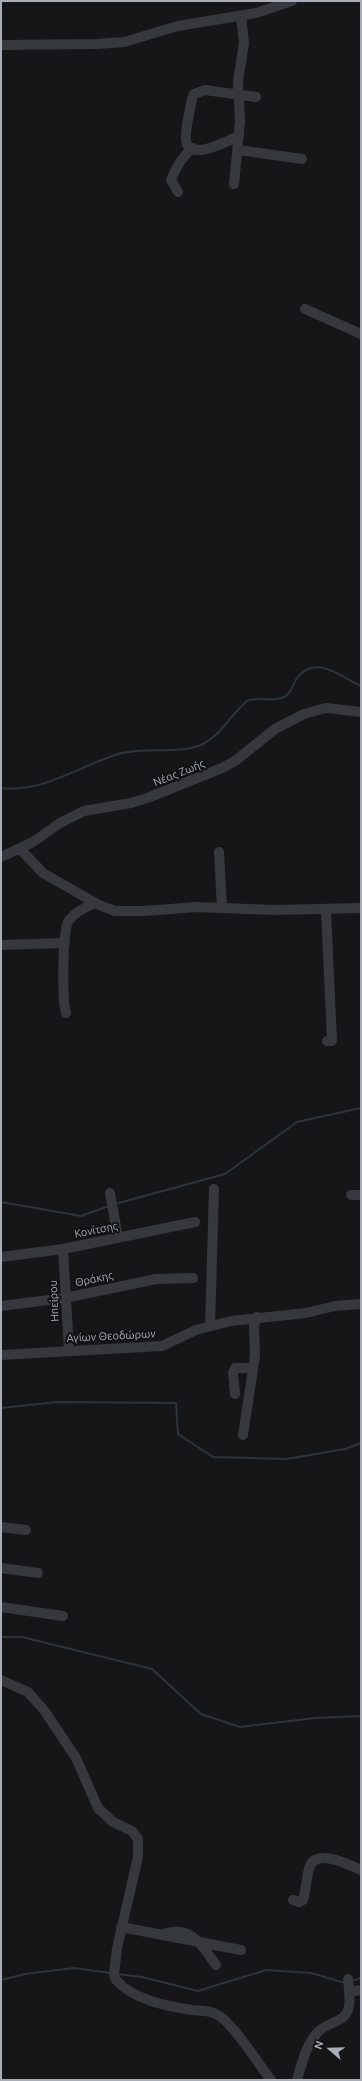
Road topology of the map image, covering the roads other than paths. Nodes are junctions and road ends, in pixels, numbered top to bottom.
1 (292, 1) edge
2 (241, 16) junction
3 (1, 44) edge
4 (238, 95) junction
5 (256, 97) dead end
6 (238, 136) junction
7 (193, 148) junction
8 (238, 150) junction
9 (302, 159) dead end
10 (234, 184) dead end
11 (178, 192) dead end
12 (305, 309) dead end
13 (361, 334) edge
14 (361, 712) edge
15 (20, 849) junction
16 (219, 852) dead end
17 (1, 856) edge
18 (95, 903) junction
19 (222, 908) junction
20 (361, 908) edge
21 (326, 910) junction
22 (65, 943) junction
23 (1, 945) edge
24 (66, 1013) dead end
25 (326, 1041) dead end
26 (214, 1189) dead end
27 (110, 1193) dead end
28 (195, 1222) dead end
29 (118, 1238) junction
30 (63, 1249) junction
31 (1, 1257) edge
32 (193, 1278) dead end
33 (65, 1298) junction
34 (361, 1304) edge
35 (1, 1306) edge
36 (257, 1317) junction
37 (210, 1326) junction
38 (69, 1351) junction
39 (1, 1355) edge
40 (252, 1368) junction
41 (235, 1394) dead end
42 (243, 1435) dead end
43 (1, 1528) edge
44 (26, 1530) dead end
45 (1, 1568) edge
46 (38, 1573) dead end
47 (1, 1607) edge
48 (63, 1616) dead end
49 (1, 1680) edge
50 (361, 1870) edge
51 (293, 1900) dead end
52 (121, 1927) junction
53 (197, 1942) junction
54 (241, 1950) dead end
55 (216, 1964) dead end
56 (348, 1979) dead end
57 (361, 1990) edge
58 (349, 1992) junction
59 (271, 2080) edge
60 (297, 2080) edge

1 - 2 street
2 - 3 street
2 - 4 street
4 - 5 street
4 - 6 street
4 - 7 street
6 - 7 street
6 - 8 street
7 - 11 street
8 - 9 street
8 - 10 street
12 - 13 street
14 - 15 street, Νέας Ζωής
15 - 17 street, Νέας Ζωής
15 - 18 street
16 - 19 street
18 - 19 street
18 - 22 street
19 - 21 street
20 - 21 street
21 - 25 street
22 - 23 street
22 - 24 street
26 - 37 street
27 - 29 street
28 - 29 street, Κονίτσης
29 - 30 street, Κονίτσης
30 - 31 street, Κονίτσης
30 - 33 street, Ηπείρου
32 - 33 street, Θράκης
33 - 35 street, Θράκης
33 - 38 street, Ηπείρου
34 - 36 street, Αγίων Θεοδώρων
36 - 37 street, Αγίων Θεοδώρων
36 - 40 street
37 - 38 street, Αγίων Θεοδώρων
38 - 39 street, Αγίων Θεοδώρων
40 - 41 street
40 - 42 street
43 - 44 street
45 - 46 street
47 - 48 street
49 - 52 street
50 - 51 street
52 - 53 street
52 - 59 street
53 - 54 street
53 - 55 street
56 - 58 street
57 - 58 street
58 - 60 street

